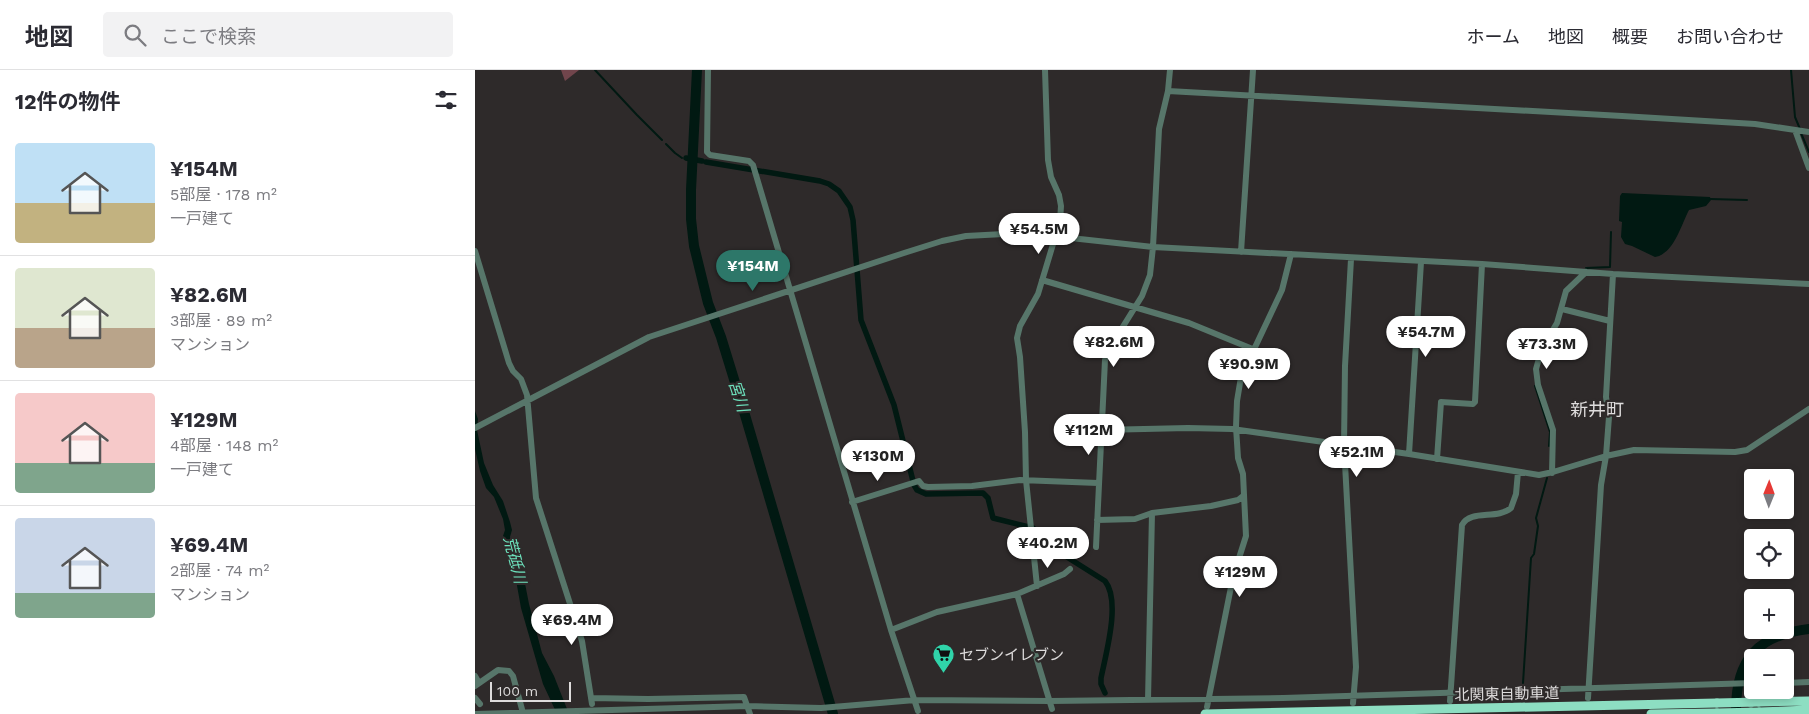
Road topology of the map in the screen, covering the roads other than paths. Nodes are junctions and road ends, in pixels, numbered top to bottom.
1 (709, 70) edge
2 (1045, 70) edge
3 (1170, 70) edge
4 (1253, 70) edge
5 (1168, 91) junction
6 (1251, 96) junction
7 (1795, 130) junction
8 (1809, 132) edge
9 (1809, 168) edge
10 (1055, 236) junction
11 (1153, 247) junction
12 (475, 251) edge
13 (1241, 252) junction
14 (1291, 254) junction
15 (1351, 258) junction
16 (1421, 262) junction
17 (1482, 264) junction
18 (1586, 272) junction
19 (1613, 274) junction
20 (1042, 280) junction
21 (1809, 284) edge
22 (790, 291) junction
23 (1135, 308) junction
24 (1562, 309) junction
25 (1610, 321) junction
26 (1255, 350) junction
27 (528, 400) junction
28 (1809, 409) edge
29 (475, 428) edge
30 (1101, 430) junction
31 (1237, 430) junction
32 (1344, 445) junction
33 (1409, 454) junction
34 (1606, 456) junction
35 (1437, 459) junction
36 (1518, 472) junction
37 (1552, 473) junction
38 (1026, 480) junction
39 (1098, 483) junction
40 (1243, 496) junction
41 (852, 502) junction
42 (1152, 512) junction
43 (1097, 520) junction
44 (1096, 547) dead end
45 (1070, 569) dead end
46 (1037, 586) junction
47 (1017, 594) junction
48 (891, 630) junction
49 (475, 676) edge
50 (1809, 682) edge
51 (1744, 683) edge
52 (1794, 683) edge
53 (477, 685) edge
54 (1588, 688) junction
55 (1353, 695) junction
56 (1450, 697) junction
57 (475, 698) edge
58 (1588, 698) dead end
59 (1209, 699) junction
60 (915, 700) junction
61 (1148, 700) junction
62 (1809, 701) edge
63 (1050, 702) junction
64 (480, 704) dead end
65 (1353, 704) dead end
66 (747, 706) junction
67 (1717, 708) junction
68 (1052, 709) dead end
69 (1756, 709) edge
70 (1207, 710) edge
71 (1809, 710) edge
72 (918, 711) dead end
73 (526, 713) junction
74 (475, 714) edge
75 (750, 714) edge
76 (1651, 714) edge

1 - 22 street
2 - 10 street
3 - 5 street
4 - 6 street
5 - 6 street
5 - 11 street
6 - 7 street
6 - 13 street
7 - 8 street
7 - 9 street
10 - 11 street
10 - 20 street
10 - 22 street
11 - 13 street
11 - 23 street
12 - 27 street
13 - 14 street
14 - 15 street
14 - 26 street
15 - 16 street
15 - 32 street
16 - 17 street
16 - 33 street
17 - 18 street
17 - 35 street
18 - 19 street
18 - 24 street
19 - 21 street
19 - 25 street
20 - 23 street
20 - 38 street
22 - 27 street
22 - 41 street
23 - 26 street
23 - 30 street
24 - 25 street
24 - 37 street
25 - 34 street
26 - 31 street
27 - 29 street
27 - 66 street
28 - 34 street
30 - 31 street
30 - 39 street
31 - 32 street
31 - 40 street
32 - 33 street
32 - 55 street
33 - 35 street
34 - 37 street
34 - 54 street
35 - 36 street
36 - 37 street
36 - 56 street
38 - 39 street
38 - 41 street
38 - 46 street
39 - 43 street
40 - 42 street
40 - 59 street
41 - 48 street
42 - 43 street
42 - 61 street
43 - 44 street
45 - 46 street
46 - 47 street
47 - 48 street
47 - 63 street
48 - 60 street
49 - 53 street
50 - 52 street
51 - 54 street
53 - 73 street
54 - 56 street
54 - 58 street
55 - 56 street
55 - 59 street
55 - 65 street
57 - 64 street
59 - 61 street
59 - 70 street
60 - 63 street
60 - 66 street
60 - 72 street
61 - 63 street
62 - 69 highway, 北関東自動車道
63 - 68 street
66 - 73 street
66 - 75 street
67 - 69 highway, 北関東自動車道, bridge
67 - 70 highway, 北関東自動車道
67 - 76 highway, 北関東自動車道
69 - 71 highway, 北関東自動車道
73 - 74 street

